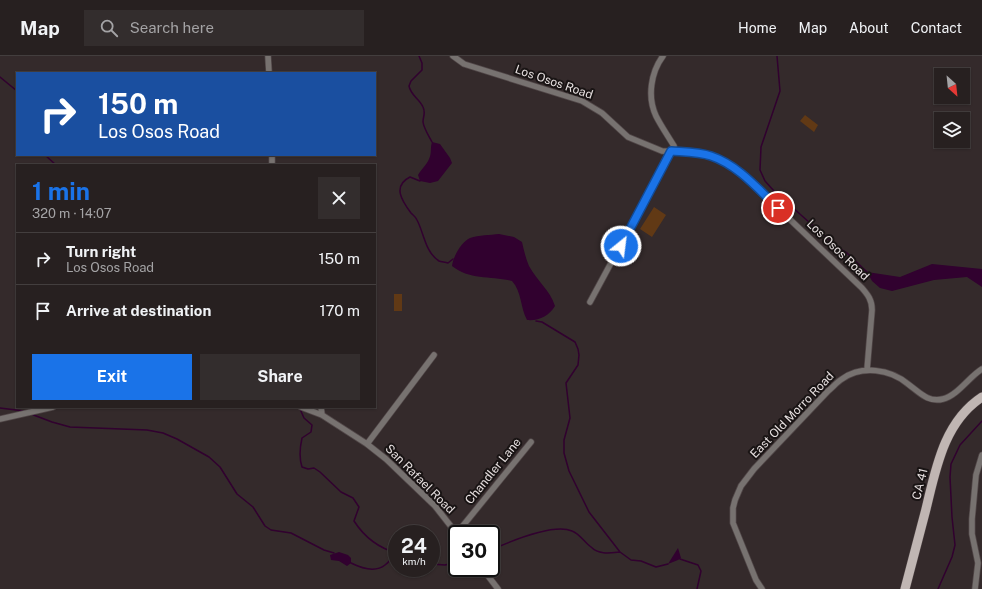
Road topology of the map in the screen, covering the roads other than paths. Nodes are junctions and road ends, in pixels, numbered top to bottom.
1 (268, 56) edge
2 (453, 56) edge
3 (663, 56) edge
4 (269, 72) edge
5 (671, 151) junction
6 (590, 302) dead end
7 (434, 355) dead end
8 (982, 369) edge
9 (867, 370) junction
10 (982, 397) edge
11 (49, 408) edge
12 (304, 408) edge
13 (321, 408) edge
14 (322, 415) junction
15 (0, 419) edge
16 (530, 442) dead end
17 (367, 444) junction
18 (982, 456) edge
19 (450, 525) edge
20 (463, 525) edge
21 (489, 577) edge
22 (498, 589) edge
23 (762, 589) edge
24 (905, 589) edge
25 (975, 589) edge

1 - 4 street
2 - 5 street, Los Osos Road
3 - 5 street
5 - 6 street
5 - 9 street, Los Osos Road
7 - 17 street
8 - 9 street, East Old Morro Road
9 - 23 street, East Old Morro Road
10 - 24 main road, CA 41 / CA 41
11 - 15 street
12 - 14 street, San Rafael Road
13 - 14 street
14 - 17 street, San Rafael Road
16 - 20 street, Chandler Lane
17 - 19 street, San Rafael Road
18 - 25 street
21 - 22 street

